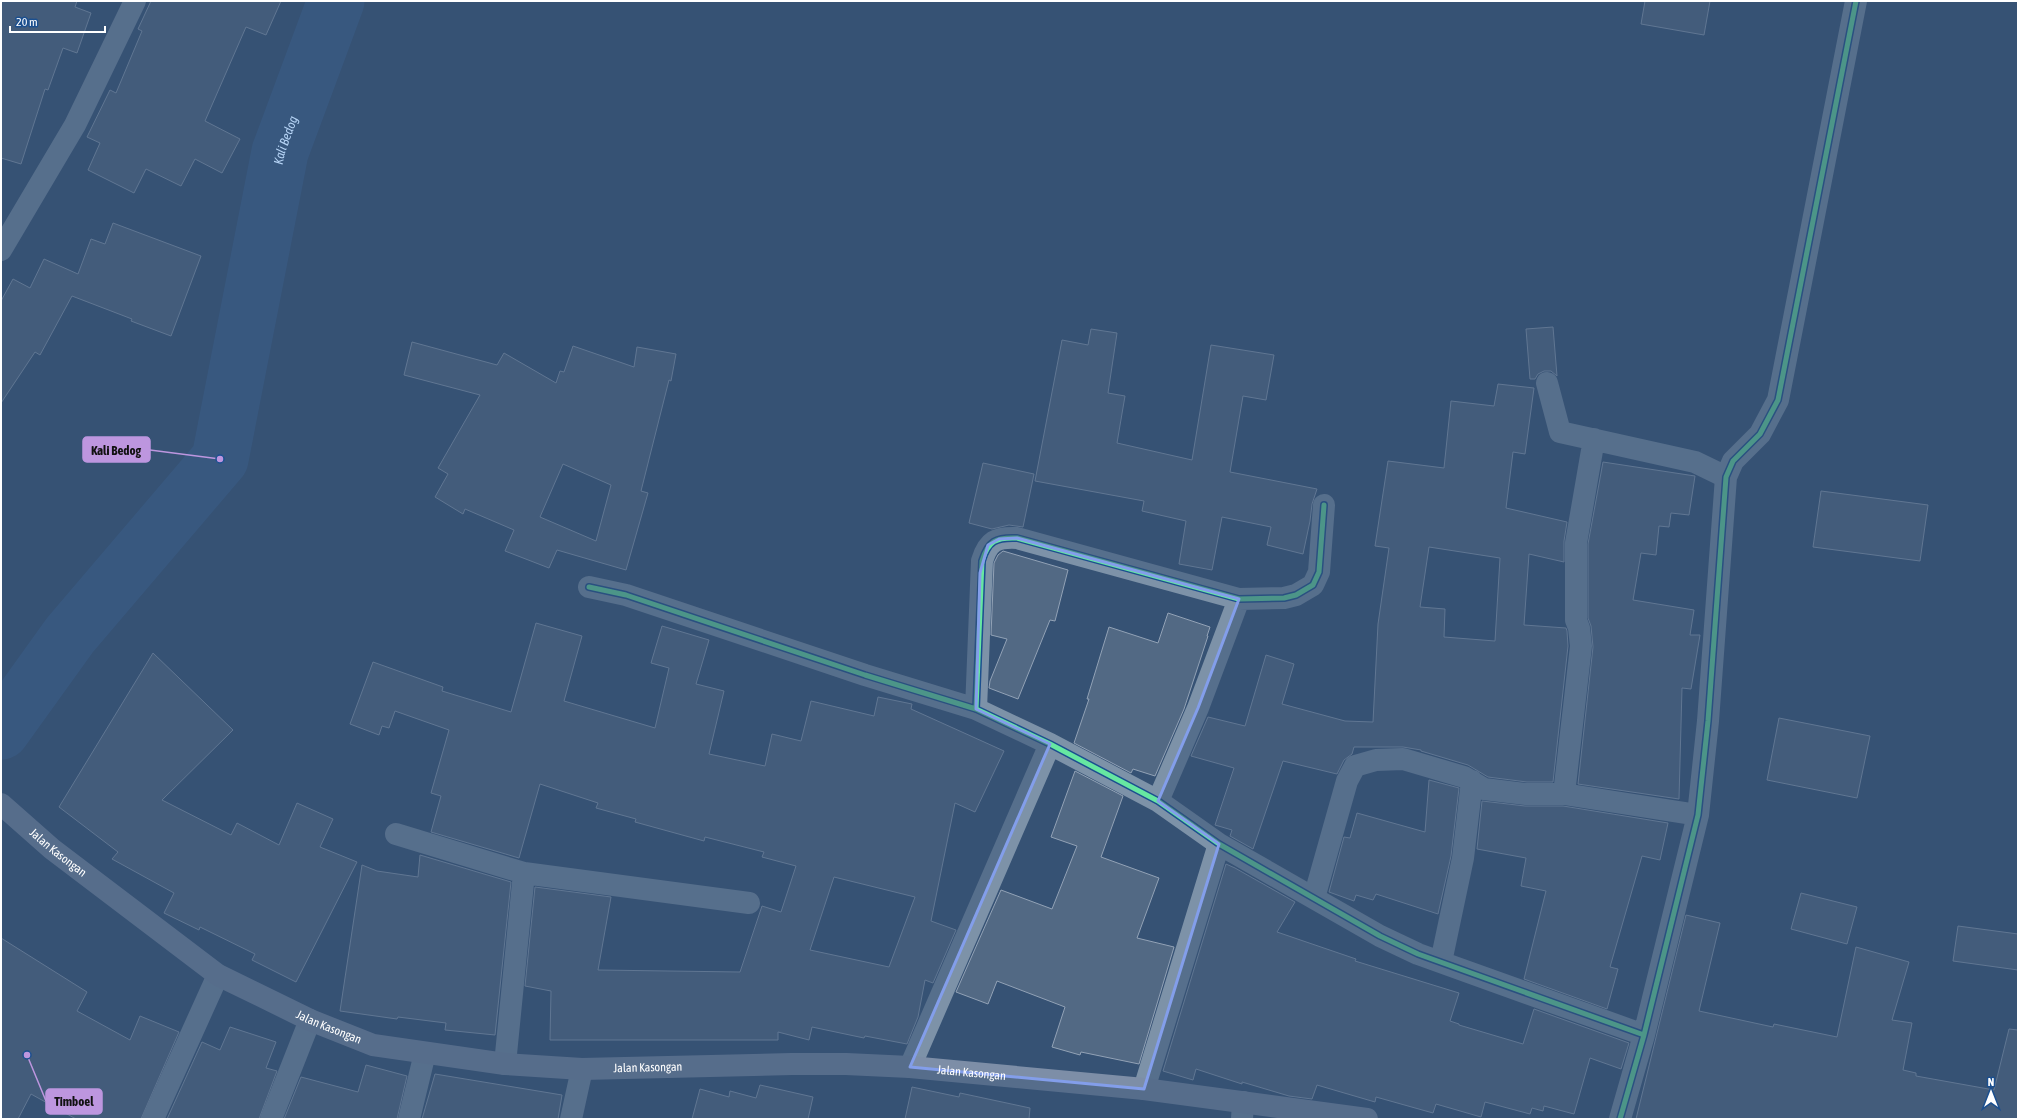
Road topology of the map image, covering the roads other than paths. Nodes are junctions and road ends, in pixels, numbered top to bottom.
1 (135, 1) edge
2 (1856, 1) edge
3 (1, 250) edge
4 (1547, 383) dead end
5 (1594, 439) junction
6 (1726, 477) junction
7 (1324, 505) dead end
8 (589, 587) dead end
9 (1239, 599) junction
10 (976, 709) junction
11 (1050, 744) junction
12 (1472, 781) junction
13 (1564, 794) junction
14 (1158, 801) junction
15 (1, 804) edge
16 (1698, 815) junction
17 (396, 834) dead end
18 (1219, 844) junction
19 (524, 873) junction
20 (1314, 898) junction
21 (749, 902) dead end
22 (1441, 962) junction
23 (218, 975) junction
24 (310, 1020) junction
25 (1644, 1035) junction
26 (424, 1053) junction
27 (505, 1064) junction
28 (910, 1067) junction
29 (582, 1068) junction
30 (1144, 1089) junction
31 (1243, 1110) edge
32 (153, 1119) edge
33 (271, 1119) edge
34 (409, 1119) edge
35 (571, 1119) edge
36 (1368, 1119) edge
37 (1620, 1119) edge

1 - 3 street
2 - 6 street
4 - 5 street
5 - 6 street
5 - 13 street
6 - 16 street
7 - 9 street
8 - 10 street
9 - 10 street
9 - 14 street
10 - 11 street
11 - 14 street
11 - 28 street
12 - 13 street
12 - 20 street
12 - 22 street
13 - 16 street
14 - 18 street
15 - 23 main road, Jalan Kasongan
16 - 25 street
17 - 19 street
18 - 20 street
18 - 30 street
19 - 21 street
19 - 27 street
20 - 22 street
22 - 25 street
23 - 24 main road, Jalan Kasongan
23 - 32 street
24 - 26 main road, Jalan Kasongan
24 - 33 street
25 - 37 street
26 - 27 main road, Jalan Kasongan
26 - 34 street
27 - 29 main road, Jalan Kasongan
28 - 29 main road, Jalan Kasongan
28 - 30 main road, Jalan Kasongan
29 - 35 street
30 - 31 main road, Jalan Kasongan
31 - 36 main road, Jalan Kasongan

